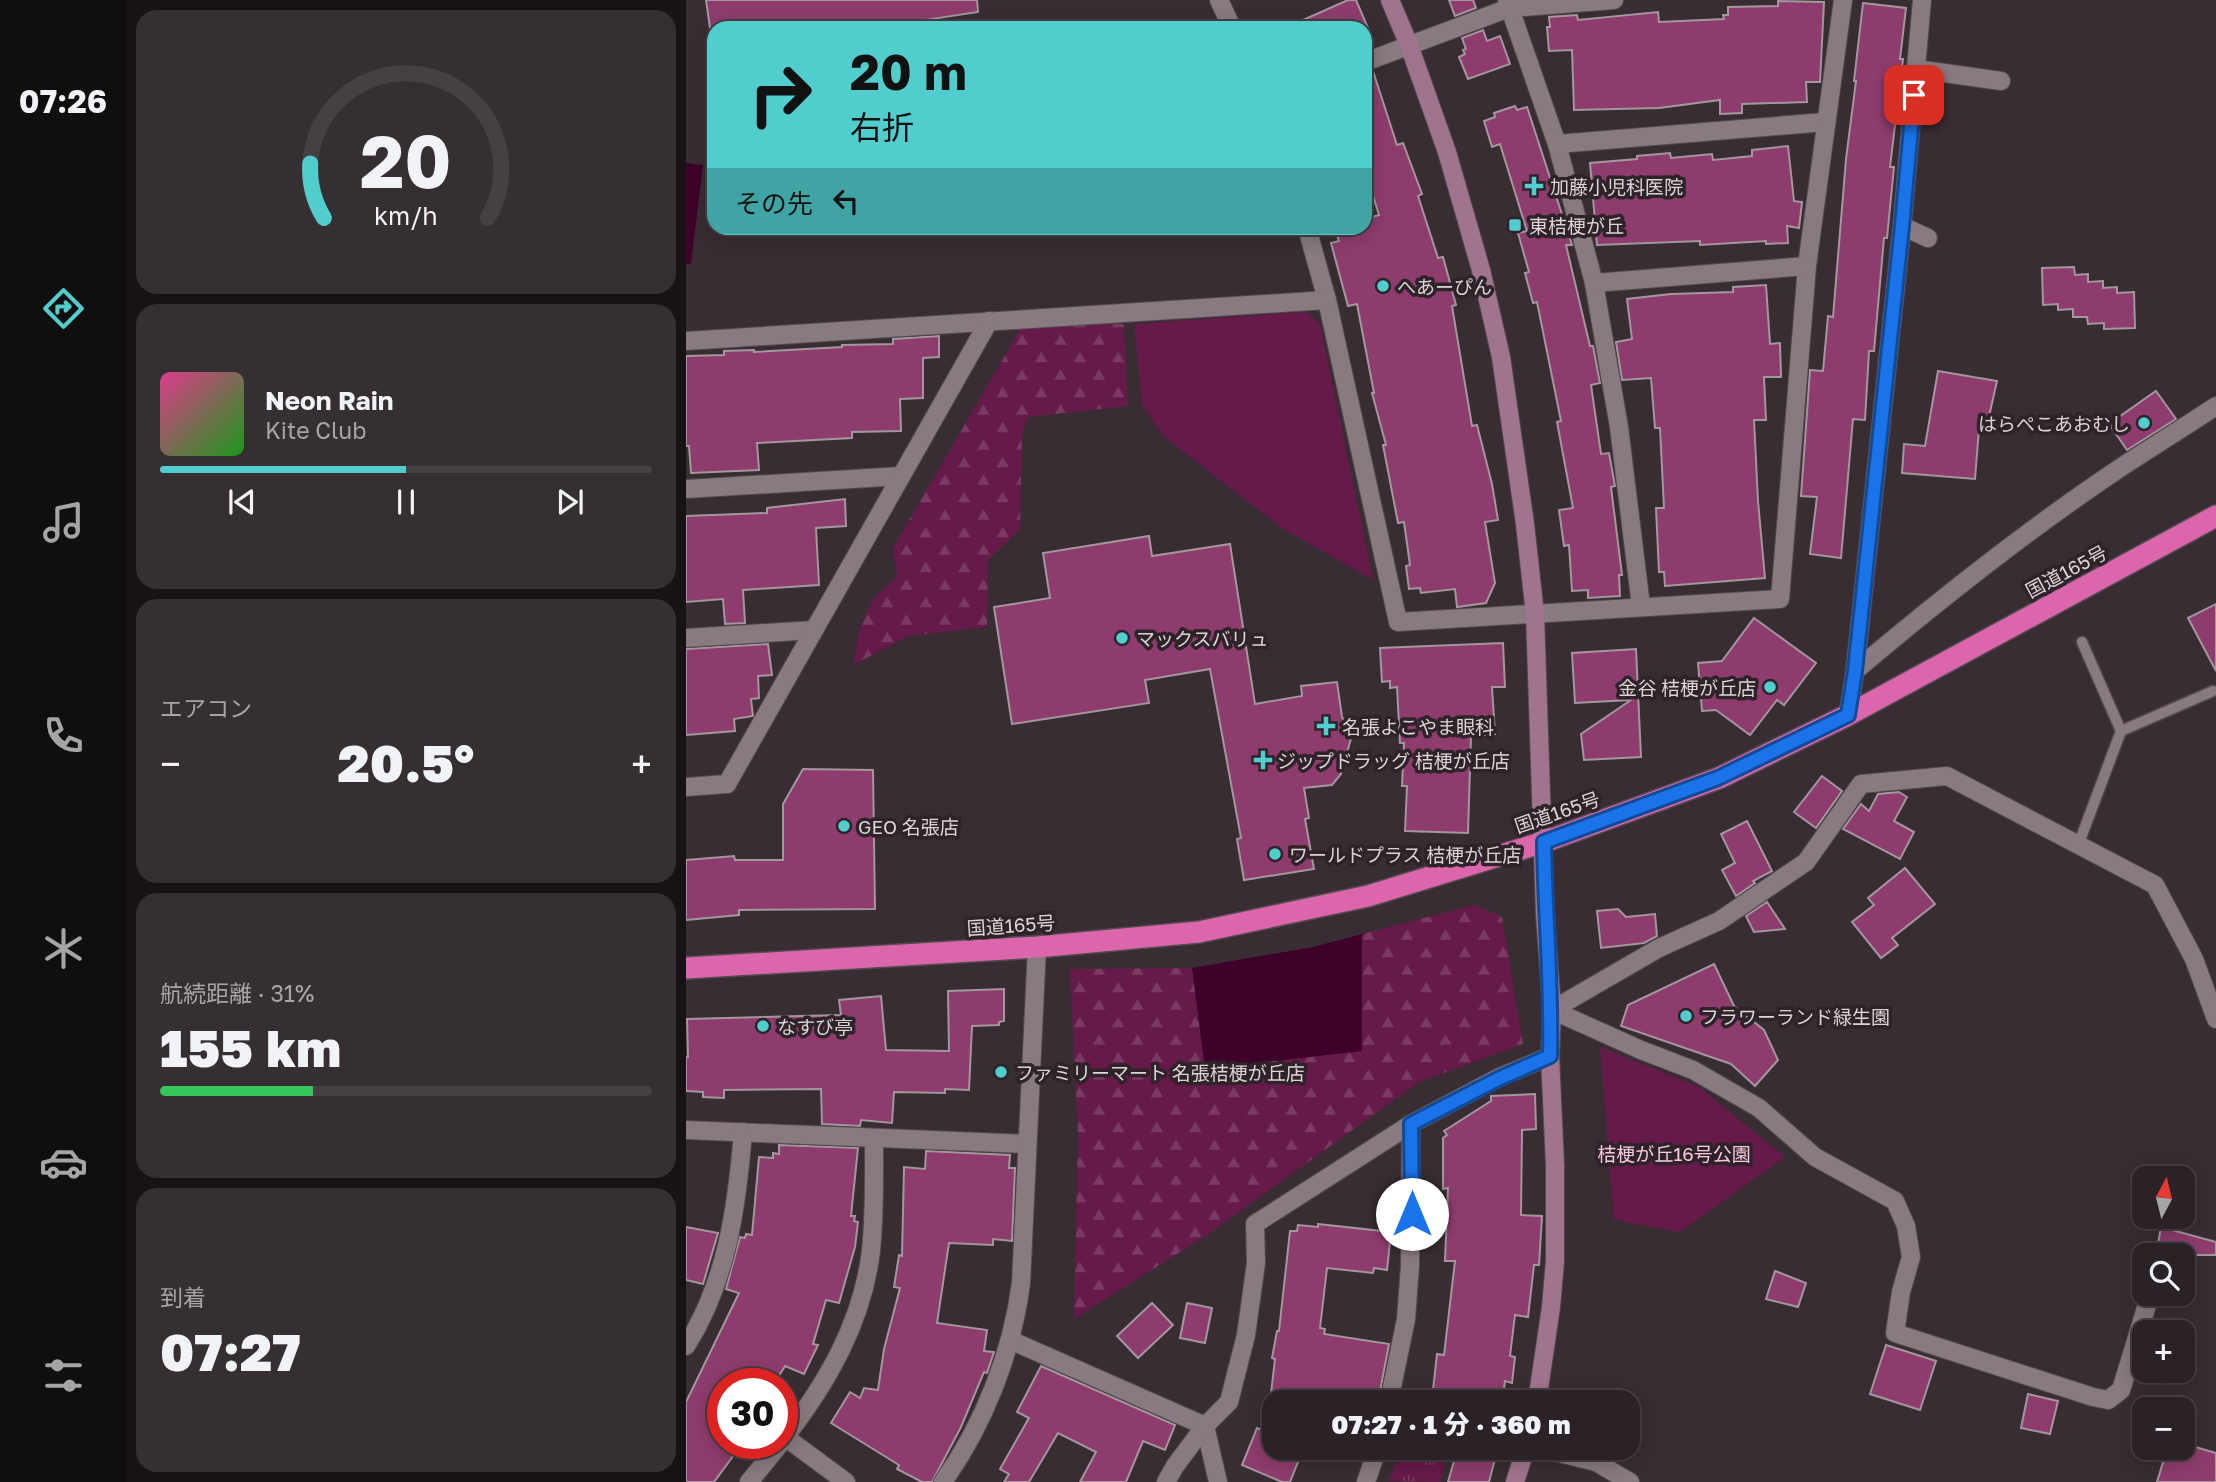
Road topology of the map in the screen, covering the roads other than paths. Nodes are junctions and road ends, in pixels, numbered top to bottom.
1 (1219, 0) edge
2 (1390, 0) edge
3 (1615, 0) edge
4 (1843, 0) edge
5 (1922, 0) edge
6 (1508, 4) edge
7 (1229, 21) edge
8 (1409, 45) junction
9 (1372, 59) edge
10 (1916, 69) junction
11 (2001, 81) dead end
12 (1825, 122) junction
13 (1557, 144) junction
14 (1902, 226) junction
15 (1309, 235) edge
16 (1928, 238) dead end
17 (1807, 266) junction
18 (1594, 283) junction
19 (1327, 300) junction
20 (989, 321) junction
21 (686, 341) edge
22 (2216, 406) edge
23 (901, 476) junction
24 (686, 489) edge
25 (2216, 516) edge
26 (1641, 606) junction
27 (1535, 614) junction
28 (814, 630) junction
29 (686, 638) edge
30 (2082, 642) dead end
31 (1855, 671) junction
32 (2213, 691) dead end
33 (1848, 715) junction
34 (2121, 731) junction
35 (686, 787) edge
36 (1544, 842) junction
37 (2079, 844) junction
38 (1037, 947) junction
39 (686, 968) edge
40 (1552, 1010) junction
41 (2216, 1020) edge
42 (1550, 1056) junction
43 (1411, 1124) junction
44 (686, 1130) edge
45 (743, 1132) junction
46 (874, 1138) junction
47 (1027, 1144) junction
48 (2147, 1306) edge
49 (1010, 1340) junction
50 (687, 1341) edge
51 (1391, 1390) edge
52 (1539, 1390) edge
53 (798, 1420) edge
54 (1205, 1426) junction
55 (798, 1451) edge
56 (768, 1459) edge
57 (1374, 1460) edge
58 (1522, 1460) edge
59 (1588, 1460) edge
60 (749, 1482) edge
61 (846, 1482) edge
62 (943, 1482) edge
63 (1167, 1482) edge
64 (1218, 1482) edge
65 (1366, 1482) edge
66 (1515, 1482) edge
67 (1630, 1482) edge

1 - 7 street
2 - 8 street
3 - 6 street
4 - 12 street
5 - 10 street
6 - 8 street
6 - 13 street
8 - 9 street
8 - 27 street
10 - 11 street
10 - 14 street
12 - 13 street
12 - 17 street
13 - 18 street
14 - 16 street
14 - 31 street
15 - 19 street
17 - 18 street
17 - 26 street
18 - 26 street
19 - 20 street
19 - 27 street
20 - 21 street
20 - 23 street
22 - 31 street
23 - 24 street
23 - 28 street
25 - 33 highway, 国道165号
26 - 27 street
27 - 36 street
28 - 29 street
28 - 35 street
30 - 34 lane
31 - 33 street
32 - 34 lane
33 - 36 highway, 国道165号
34 - 37 lane
36 - 38 highway, 国道165号
36 - 40 street
37 - 40 street
37 - 41 street
38 - 39 highway, 国道165号
38 - 47 street
40 - 42 street
40 - 48 street
42 - 43 street
42 - 52 street
43 - 51 street
43 - 54 street
44 - 45 street
45 - 46 street
45 - 50 street
46 - 47 street
46 - 53 street
47 - 49 street
49 - 54 street
49 - 62 street
54 - 63 street
54 - 64 street
55 - 61 street
56 - 60 street
57 - 65 street
58 - 66 street
59 - 67 street

